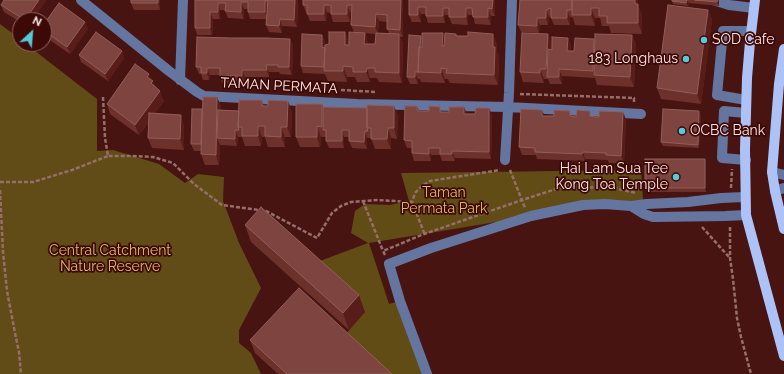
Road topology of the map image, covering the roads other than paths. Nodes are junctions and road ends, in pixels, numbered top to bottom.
1 (81, 0) edge
2 (183, 0) edge
3 (512, 0) edge
4 (714, 0) edge
5 (729, 3) edge
6 (754, 4) edge
7 (751, 31) junction
8 (784, 49) edge
9 (180, 80) junction
10 (746, 100) junction
11 (508, 107) junction
12 (746, 113) junction
13 (638, 114) road end
14 (505, 160) dead end
15 (746, 160) junction
16 (772, 172) junction
17 (784, 174) edge
18 (779, 190) edge
19 (745, 197) junction
20 (631, 206) junction
21 (746, 215) junction
22 (784, 229) edge
23 (784, 356) edge
24 (427, 374) edge

1 - 9 street, TAMAN PERMATA
2 - 9 street
3 - 11 street
4 - 5 street
5 - 6 street
6 - 7 main road
7 - 10 main road
7 - 10 street
8 - 16 main road
9 - 11 street, TAMAN PERMATA
10 - 12 main road
11 - 13 street, TAMAN PERMATA
11 - 14 street
12 - 15 main road
12 - 15 street
15 - 19 main road
16 - 17 street
16 - 18 main road
18 - 22 main road
19 - 20 street
19 - 21 main road
20 - 21 street
20 - 24 street
21 - 23 main road

